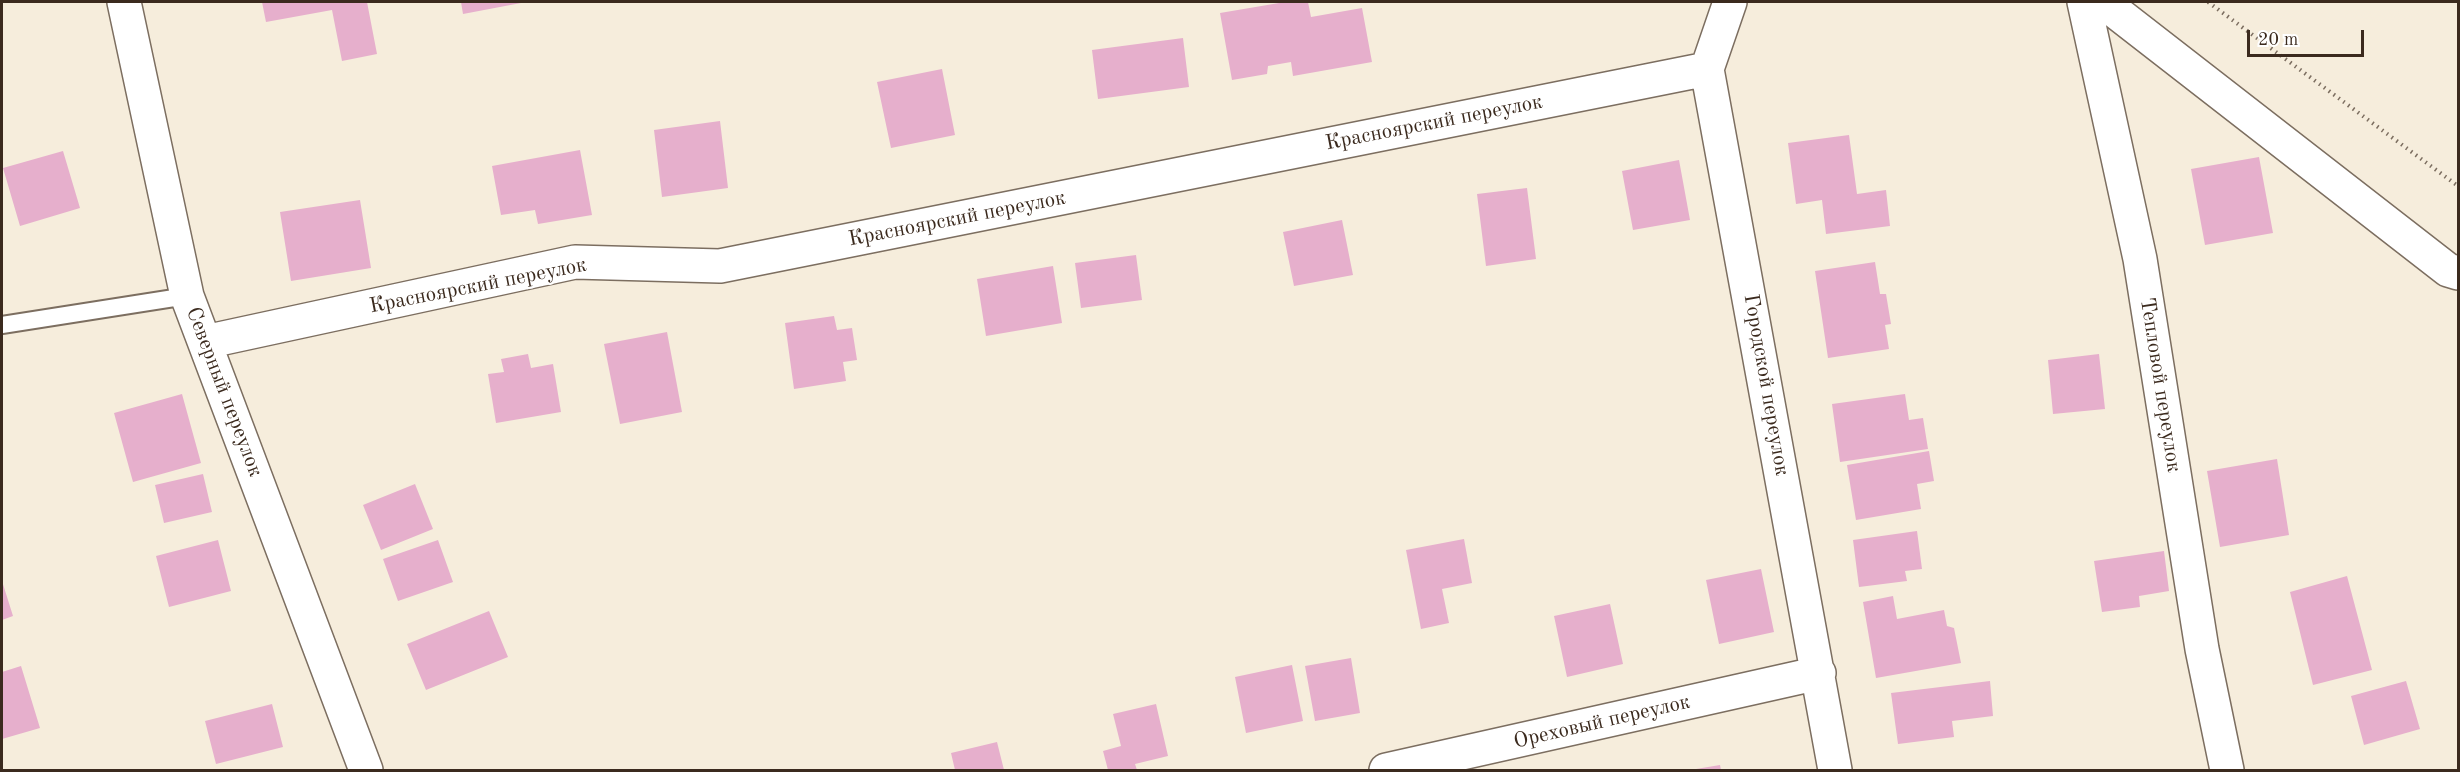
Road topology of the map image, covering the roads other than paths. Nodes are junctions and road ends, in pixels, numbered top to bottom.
1 (124, 2) edge
2 (1730, 2) edge
3 (2084, 2) edge
4 (2103, 2) edge
5 (1707, 69) junction
6 (2458, 273) edge
7 (188, 296) junction
8 (2, 326) edge
9 (205, 342) junction
10 (1819, 673) junction
11 (366, 771) edge
12 (1386, 771) edge
13 (1835, 771) edge
14 (2227, 771) edge

1 - 7 street, Северный переулок
2 - 5 street, Городской переулок
3 - 14 street, Тепловой переулок
4 - 6 street
5 - 9 street, Красноярский переулок
5 - 10 street, Городской переулок
7 - 8 lane
7 - 9 street, Северный переулок
9 - 11 street, Северный переулок
10 - 12 street, Ореховый переулок
10 - 13 street, Городской переулок

